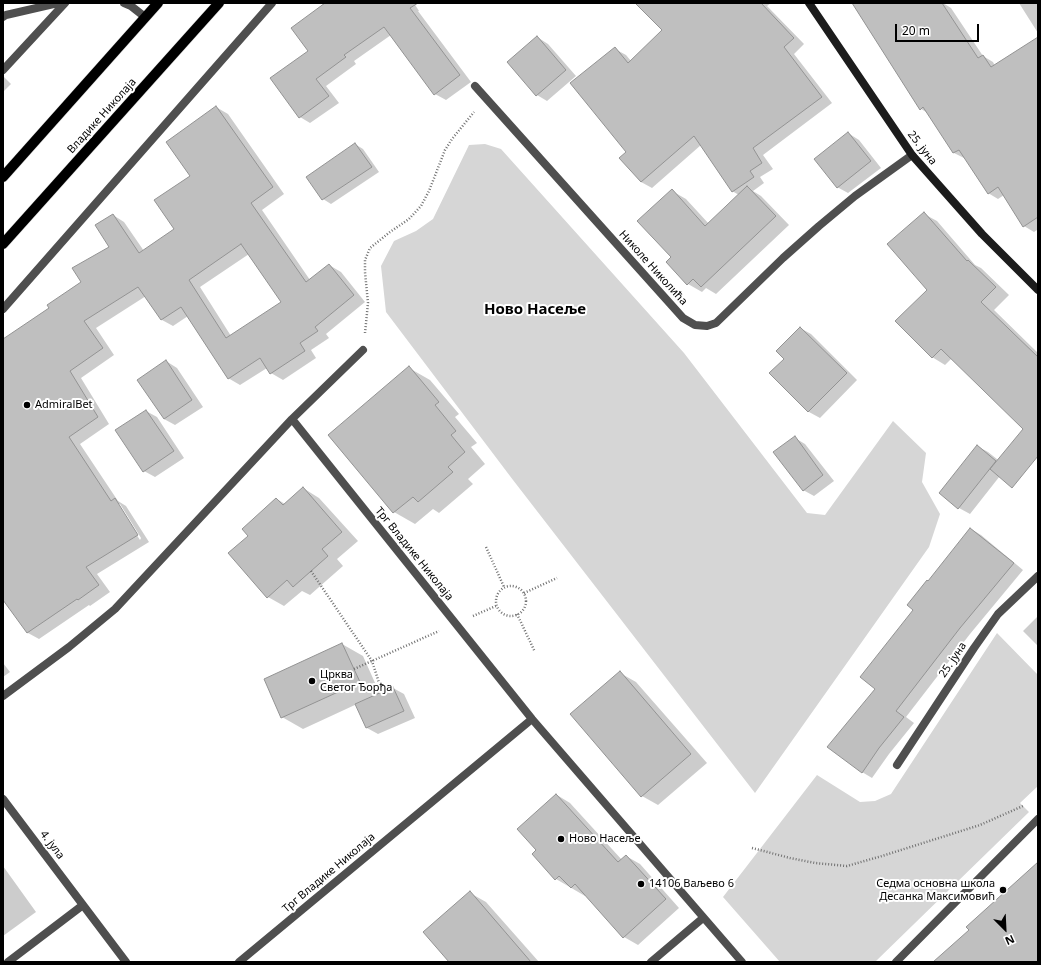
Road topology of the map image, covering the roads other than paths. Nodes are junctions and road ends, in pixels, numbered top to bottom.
1 (58, 3) edge
2 (65, 3) edge
3 (124, 3) edge
4 (158, 3) edge
5 (219, 3) edge
6 (272, 3) edge
7 (809, 3) edge
8 (3, 17) edge
9 (145, 17) junction
10 (3, 70) edge
11 (475, 86) dead end
12 (912, 154) junction
13 (3, 177) edge
14 (3, 244) edge
15 (1038, 290) edge
16 (3, 309) edge
17 (363, 350) road end
18 (292, 419) junction
19 (1038, 576) edge
20 (3, 696) edge
21 (532, 719) junction
22 (897, 765) dead end
23 (3, 799) edge
24 (1038, 819) edge
25 (83, 905) junction
26 (703, 918) junction
27 (8, 962) edge
28 (126, 962) edge
29 (239, 962) edge
30 (651, 962) edge
31 (742, 962) edge
32 (896, 962) edge

1 - 8 street
2 - 10 street
3 - 9 street
4 - 9 main road
5 - 14 main road, Владике Николаја
6 - 16 street
7 - 12 street, 25. јуна
9 - 13 main road
11 - 12 street, Николе Николића
12 - 15 street, 25. јуна
17 - 18 street
18 - 20 street
18 - 21 street, Трг Владике Николаја
19 - 22 street, 25. јуна
21 - 26 street
21 - 29 street, Трг Владике Николаја
23 - 25 street, 4. јула
24 - 32 street
25 - 27 street
25 - 28 street, 4. јула
26 - 30 street
26 - 31 street

